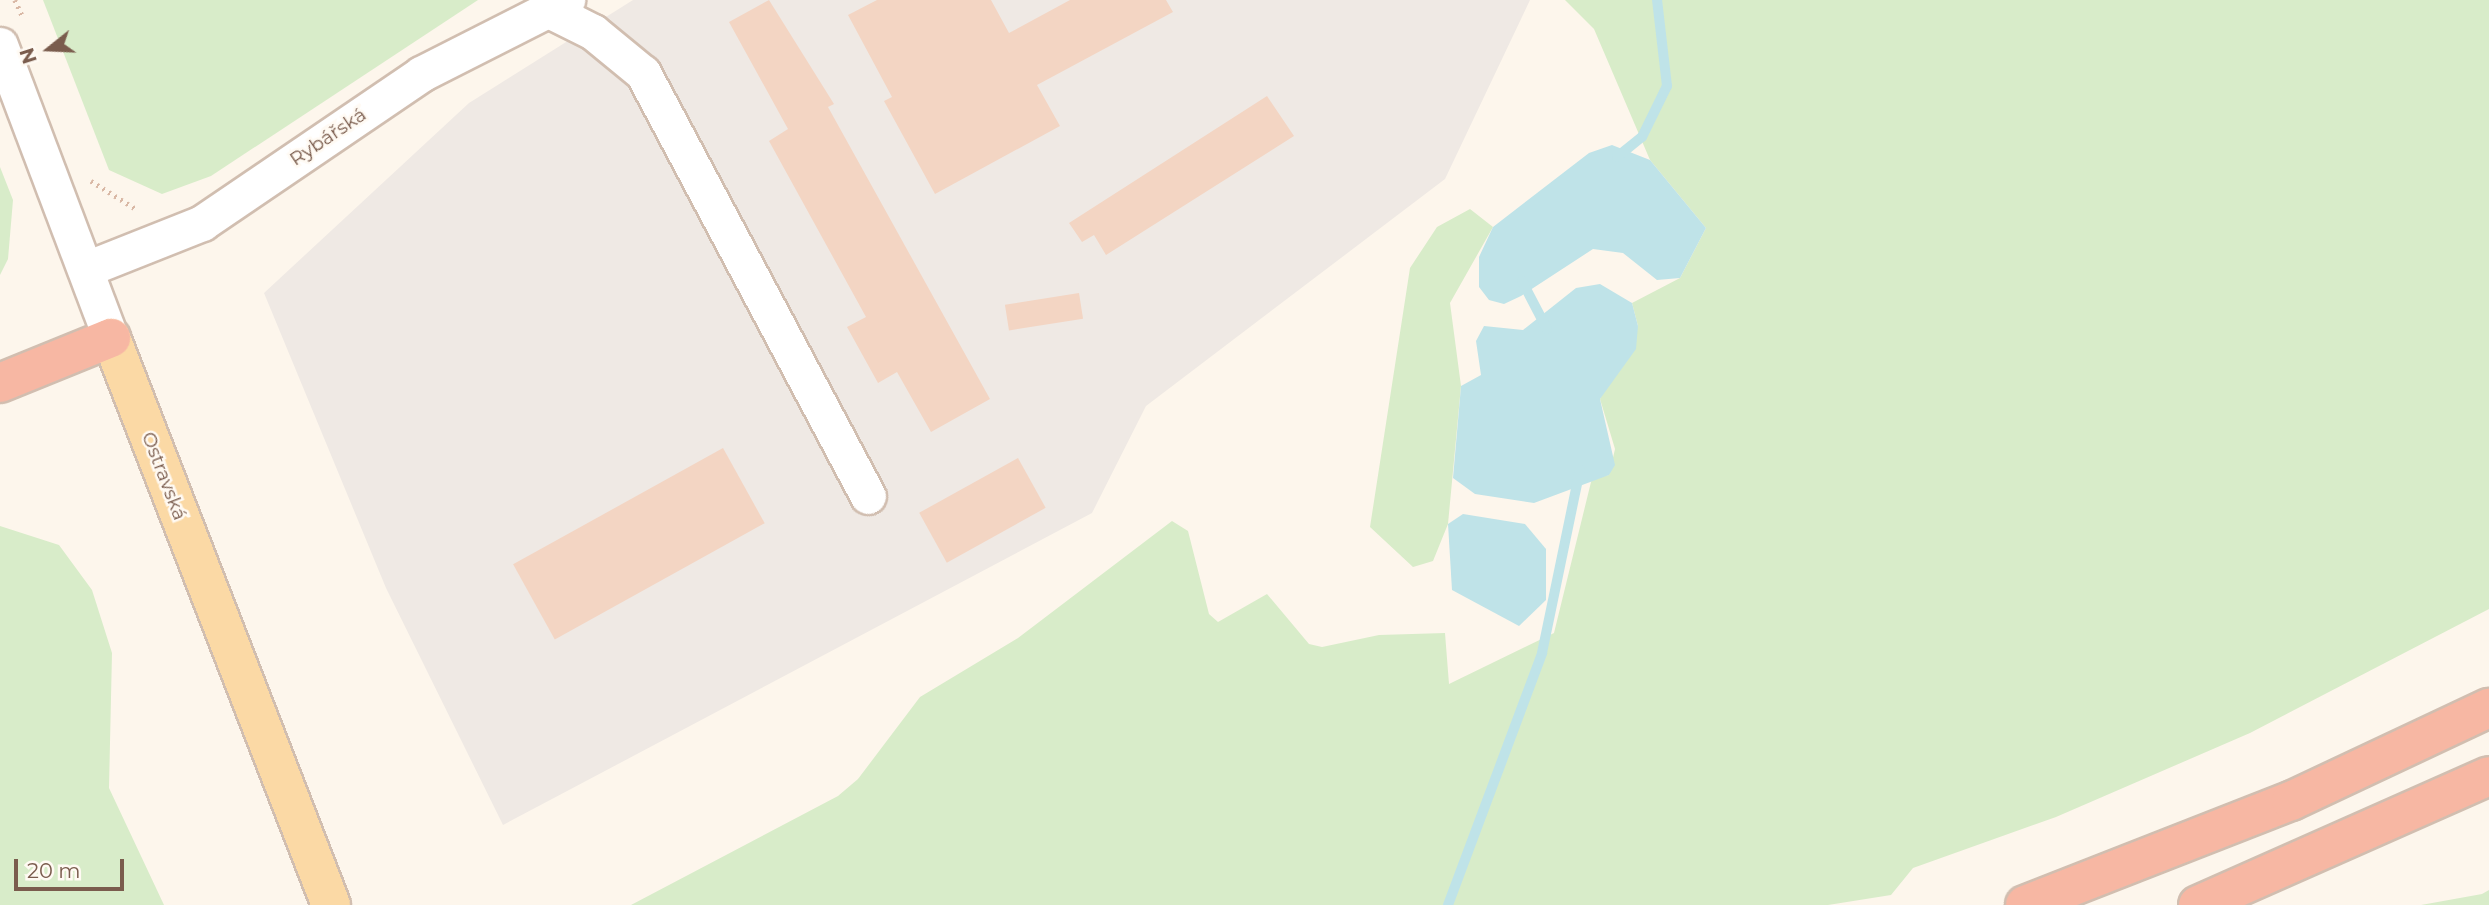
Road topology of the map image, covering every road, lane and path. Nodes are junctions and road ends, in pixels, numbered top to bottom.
1 (15, 0) edge
2 (560, 6) edge
3 (13, 35) edge
4 (86, 177) dead end
5 (150, 211) dead end
6 (86, 269) junction
7 (111, 338) junction
8 (0, 383) edge
9 (868, 496) dead end
10 (2489, 708) edge
11 (2489, 776) edge
12 (331, 905) edge
13 (2025, 905) edge
14 (2198, 905) edge

1 - 3 path
2 - 6 street, Rybářská
2 - 9 street
3 - 6 street, Ostravská
4 - 5 path
6 - 7 street, Ostravská
7 - 8 highway
7 - 12 main road, Ostravská
10 - 13 highway
11 - 14 highway

